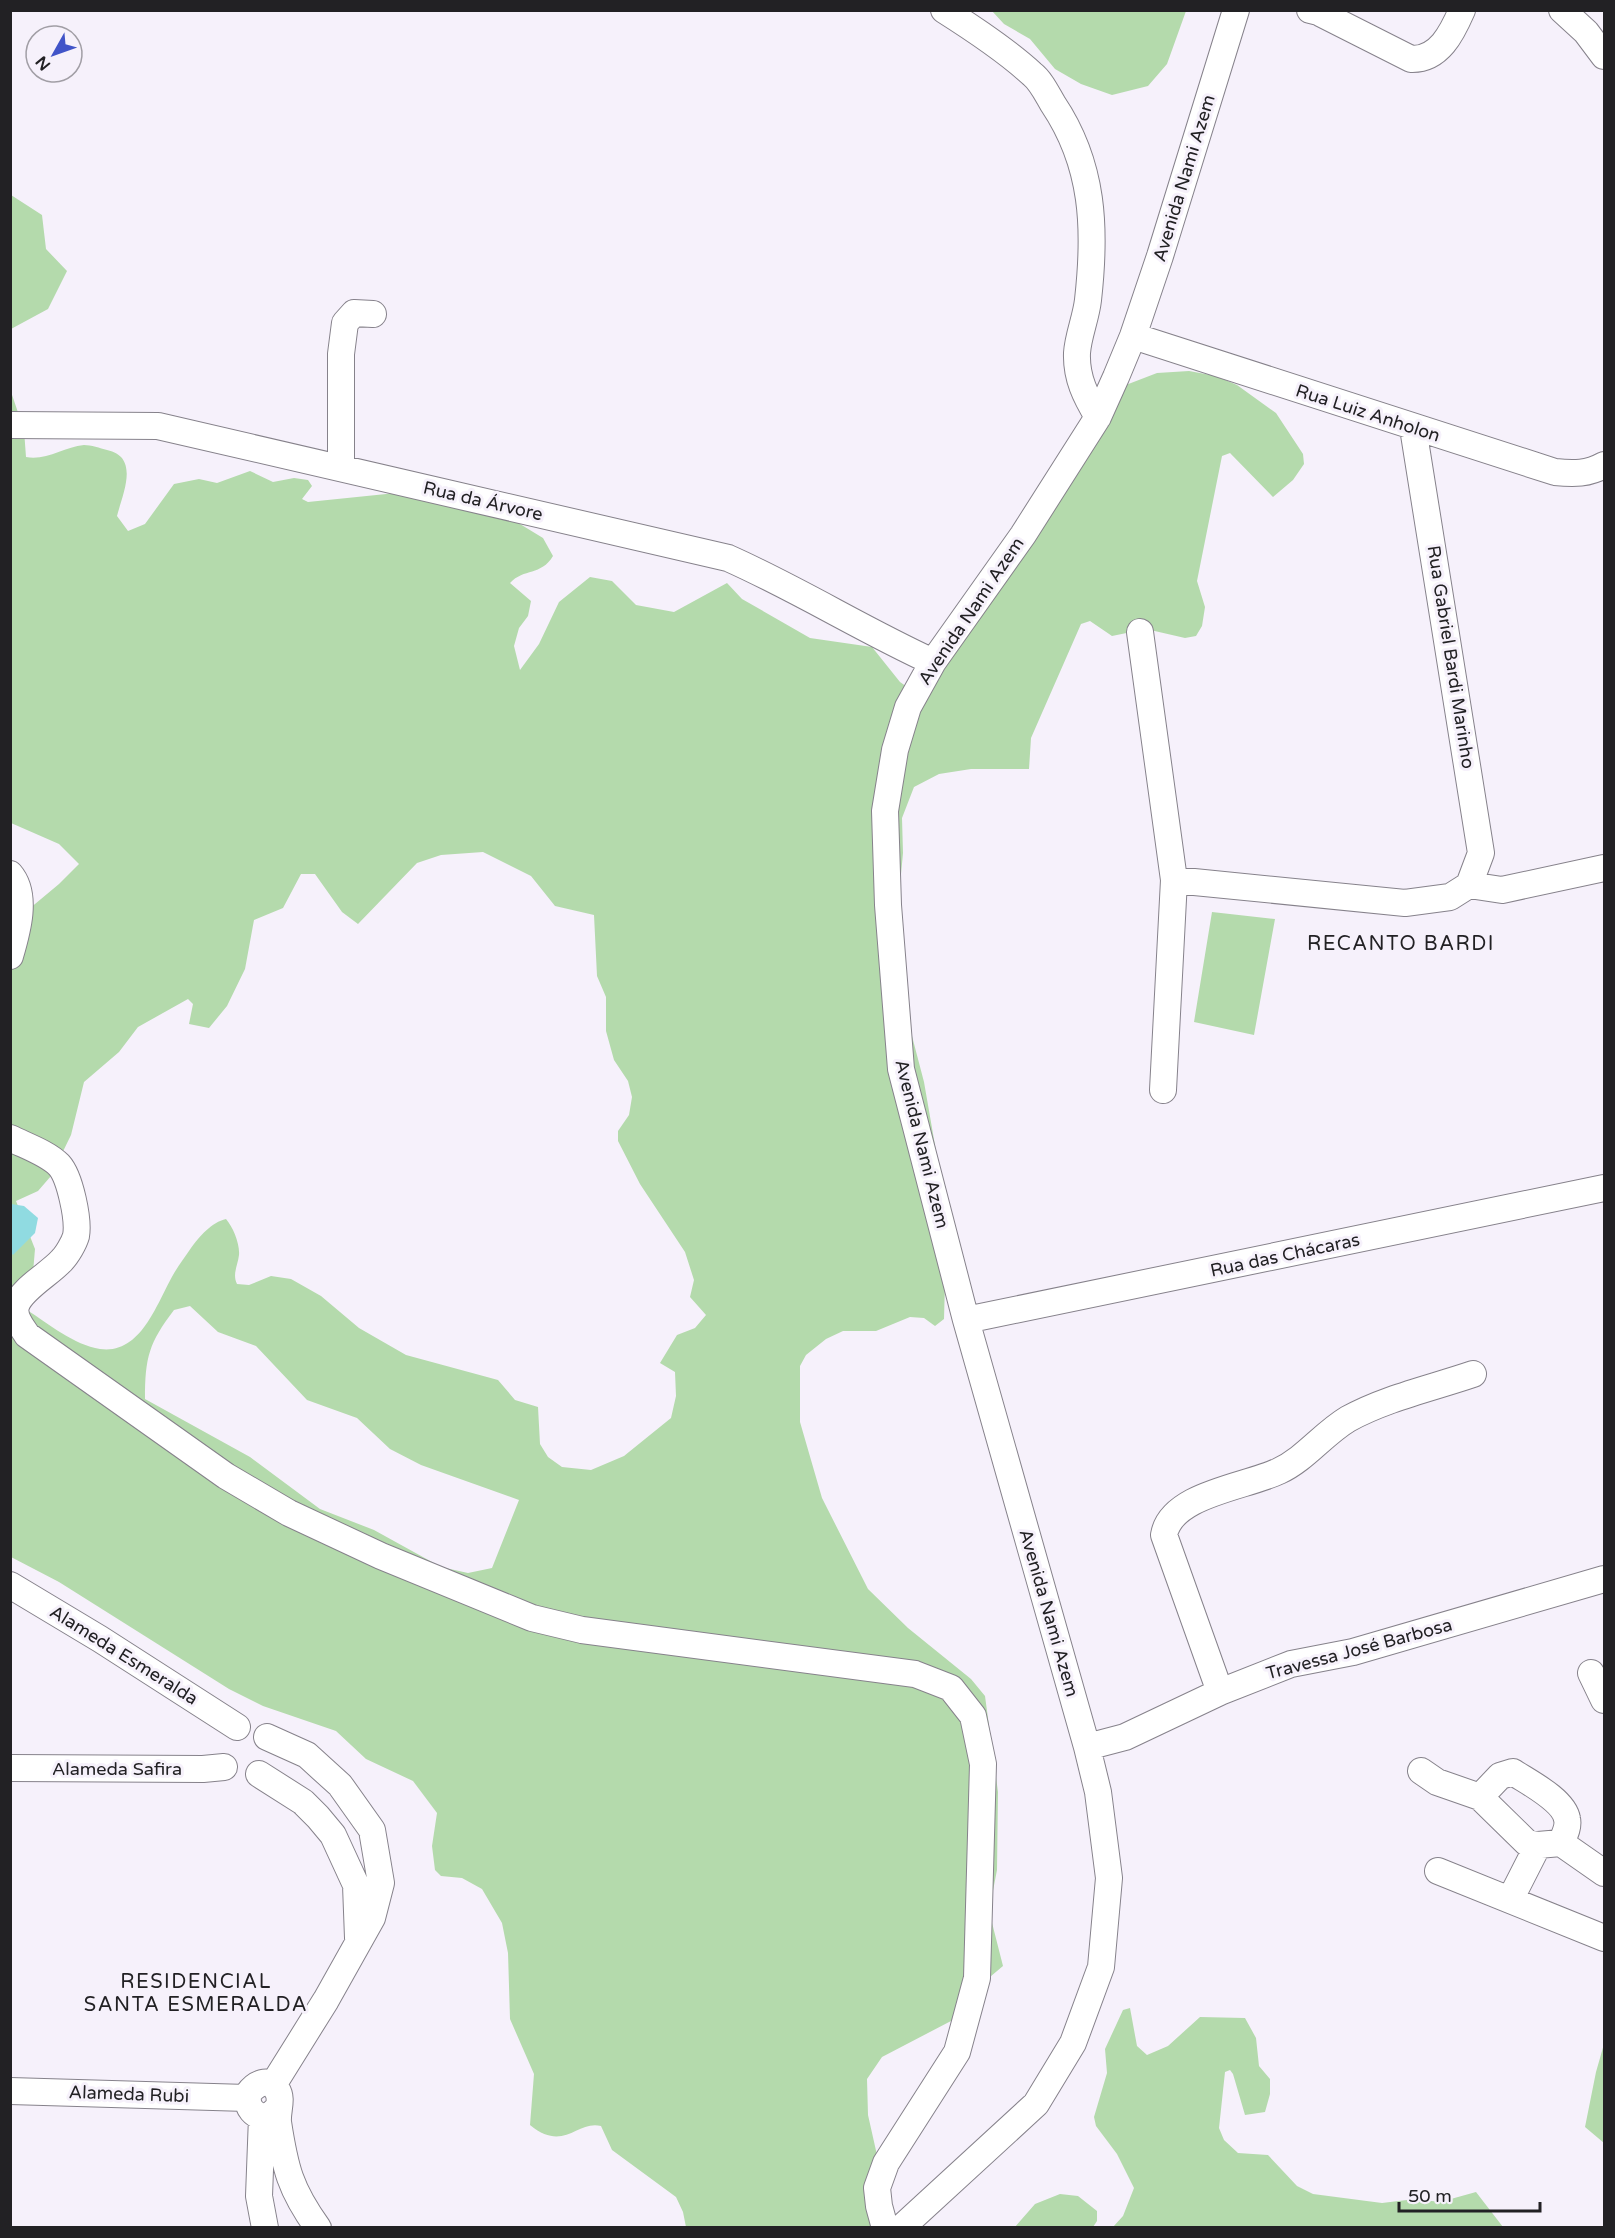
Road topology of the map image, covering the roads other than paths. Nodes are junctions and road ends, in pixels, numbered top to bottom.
1 (944, 10) edge
2 (1236, 10) edge
3 (1310, 10) edge
4 (1462, 10) edge
5 (1562, 10) edge
6 (1605, 56) edge
7 (373, 314) dead end
8 (1133, 336) junction
9 (1098, 417) junction
10 (10, 425) edge
11 (1413, 428) junction
12 (1605, 465) edge
13 (341, 468) junction
14 (1140, 632) dead end
15 (933, 662) junction
16 (1605, 868) edge
17 (10, 874) edge
18 (1174, 880) junction
19 (1469, 885) junction
20 (10, 956) edge
21 (1163, 1090) dead end
22 (10, 1138) edge
23 (1605, 1188) edge
24 (966, 1320) junction
25 (1473, 1374) dead end
26 (1605, 1579) edge
27 (10, 1585) edge
28 (1591, 1673) dead end
29 (1220, 1692) junction
30 (1605, 1700) edge
31 (237, 1727) junction
32 (267, 1737) junction
33 (1087, 1747) junction
34 (224, 1767) junction
35 (10, 1768) edge
36 (1421, 1771) dead end
37 (259, 1774) junction
38 (1480, 1797) junction
39 (1550, 1844) junction
40 (1438, 1871) dead end
41 (1605, 1873) edge
42 (1510, 1900) junction
43 (1605, 1938) edge
44 (358, 1942) junction
45 (10, 2091) edge
46 (265, 2102) junction
47 (265, 2228) edge
48 (318, 2228) edge
49 (885, 2228) edge
50 (901, 2228) edge

1 - 9 street
2 - 8 street, Avenida Nami Azem
3 - 4 street
5 - 6 street
7 - 13 street
8 - 9 street, Avenida Nami Azem
8 - 11 street, Rua Luiz Anholon
9 - 15 street, Avenida Nami Azem
10 - 13 street, Rua da Árvore
11 - 12 street, Rua Luiz Anholon
11 - 19 street, Rua Gabriel Bardi Marinho
13 - 15 street, Rua da Árvore
14 - 18 street
15 - 24 street, Avenida Nami Azem
16 - 19 street
17 - 20 street
18 - 19 street
18 - 21 street
22 - 49 street
23 - 24 street, Rua das Chácaras
24 - 33 street, Avenida Nami Azem
25 - 29 street
26 - 29 street, Travessa José Barbosa
27 - 31 street, Alameda Esmeralda
28 - 30 street
29 - 33 street, Travessa José Barbosa
31 - 32 street, Alameda Esmeralda
31 - 34 street
32 - 37 street
32 - 44 street, Alameda Esmeralda
33 - 50 street, Avenida Nami Azem
34 - 35 street, Alameda Safira
34 - 37 street
36 - 38 street
37 - 44 street
38 - 39 street
38 - 39 street
39 - 41 street
39 - 42 street
40 - 42 street
42 - 43 street
44 - 46 street, Alameda Esmeralda
45 - 46 street, Alameda Rubi
46 - 47 street, Alameda Esmeralda
46 - 48 street

